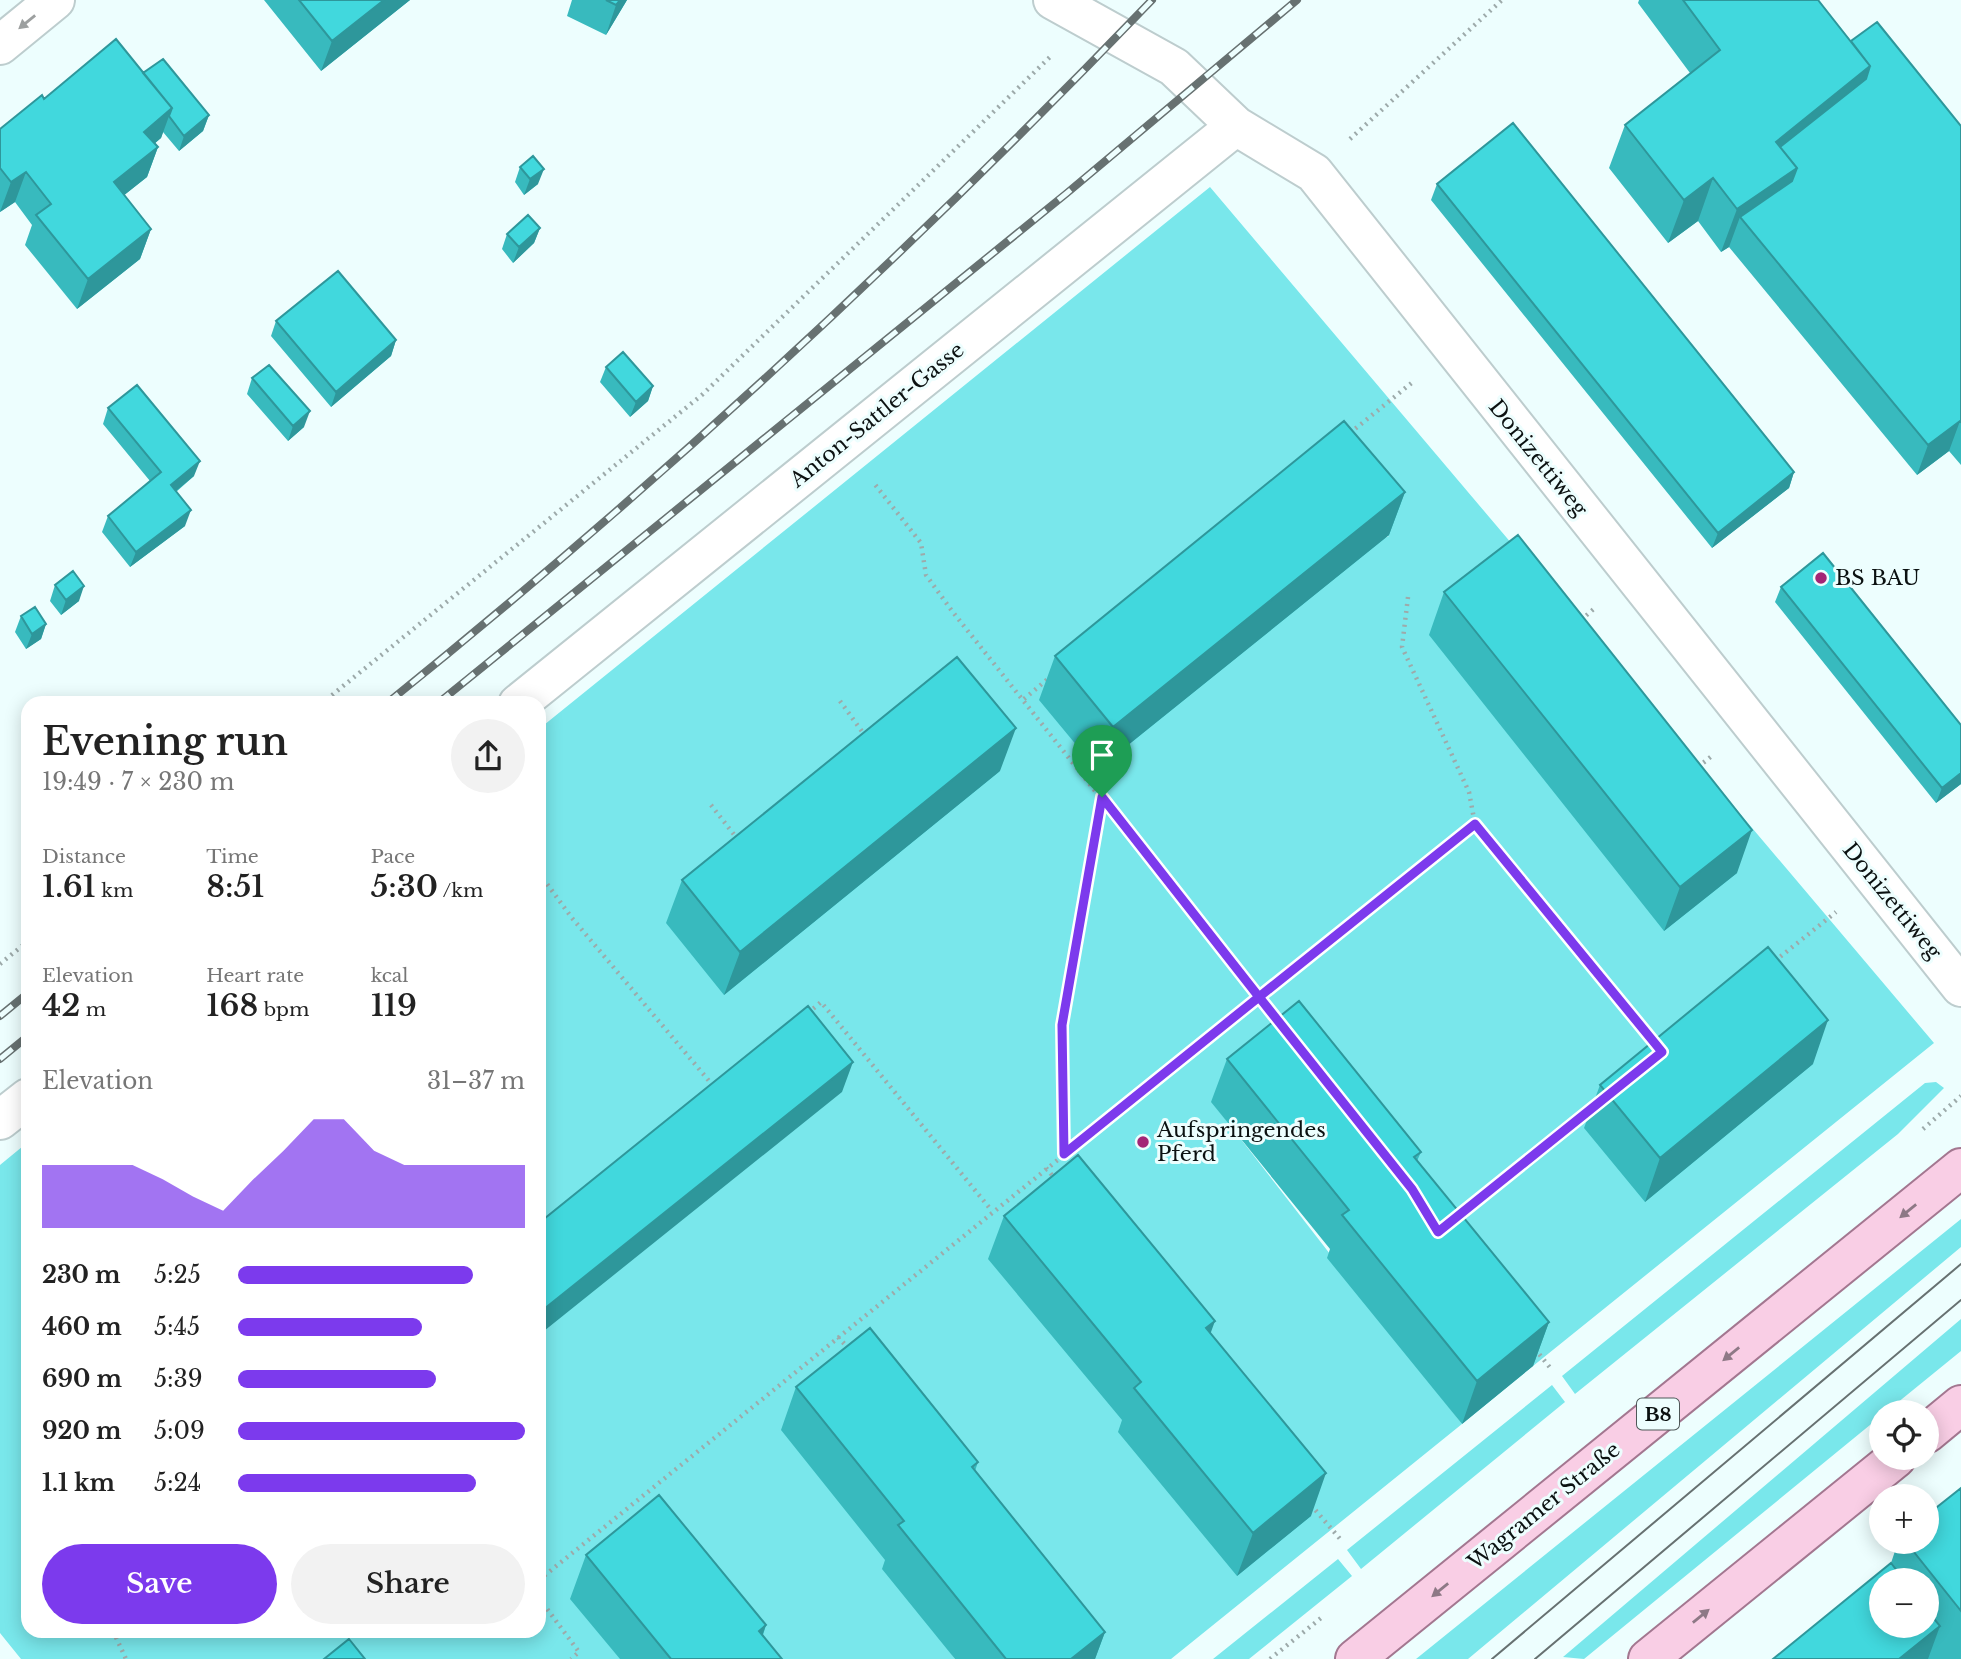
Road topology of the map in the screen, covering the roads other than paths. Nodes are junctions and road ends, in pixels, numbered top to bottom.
1 (55, 0) edge
2 (1053, 0) edge
3 (0, 45) edge
4 (1236, 126) junction
5 (528, 696) edge
6 (1961, 987) edge
7 (21, 1104) edge
8 (0, 1120) edge
9 (1961, 1168) edge
10 (1961, 1405) edge
11 (1939, 1423) edge
12 (1881, 1470) edge
13 (1355, 1659) edge
14 (1648, 1659) edge

1 -> 3 street
2 - 4 street, Donizettiweg
4 - 5 street, Anton-Sattler-Gasse
4 - 6 street, Donizettiweg
7 - 8 street
9 -> 13 main road, Wagramer Straße / B8
10 - 11 main road
14 -> 12 main road

